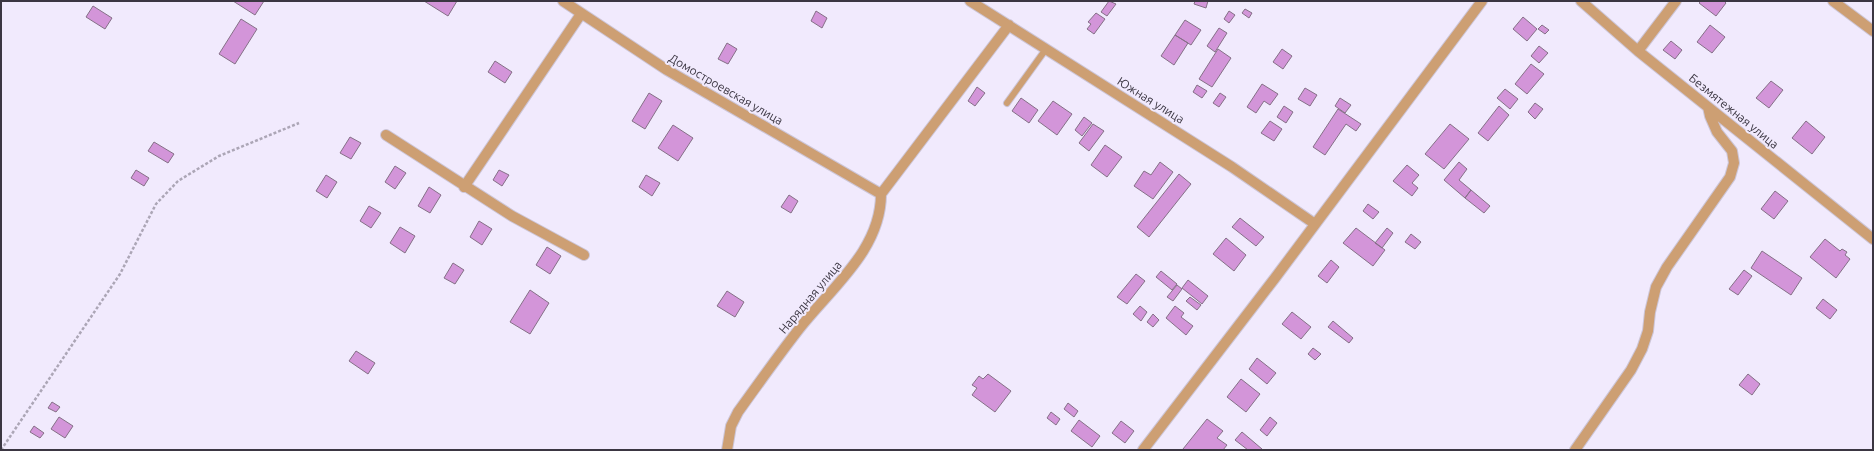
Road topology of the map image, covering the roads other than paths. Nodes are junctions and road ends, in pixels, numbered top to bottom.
1 (563, 1) edge
2 (970, 1) edge
3 (1482, 1) edge
4 (1581, 1) edge
5 (1676, 1) edge
6 (1833, 1) edge
7 (581, 14) junction
8 (1009, 25) junction
9 (1873, 31) edge
10 (1046, 49) junction
11 (1638, 51) junction
12 (1007, 102) dead end
13 (1708, 107) junction
14 (386, 135) dead end
15 (464, 186) junction
16 (880, 194) junction
17 (1315, 224) junction
18 (1873, 239) edge
19 (584, 255) dead end
20 (727, 450) edge
21 (1143, 450) edge
22 (1575, 450) edge

1 - 7 street, Домостроевская улица
2 - 8 street, Южная улица
3 - 17 street
4 - 11 street, Безмятежная улица
5 - 11 street
6 - 9 street
7 - 15 street
7 - 16 street, Домостроевская улица
8 - 10 street, Южная улица
8 - 16 street
10 - 12 lane
10 - 17 street, Южная улица
11 - 13 street, Безмятежная улица
13 - 18 street, Безмятежная улица
13 - 22 street
14 - 15 street
15 - 19 street
16 - 20 street, Нарядная улица
17 - 21 street

